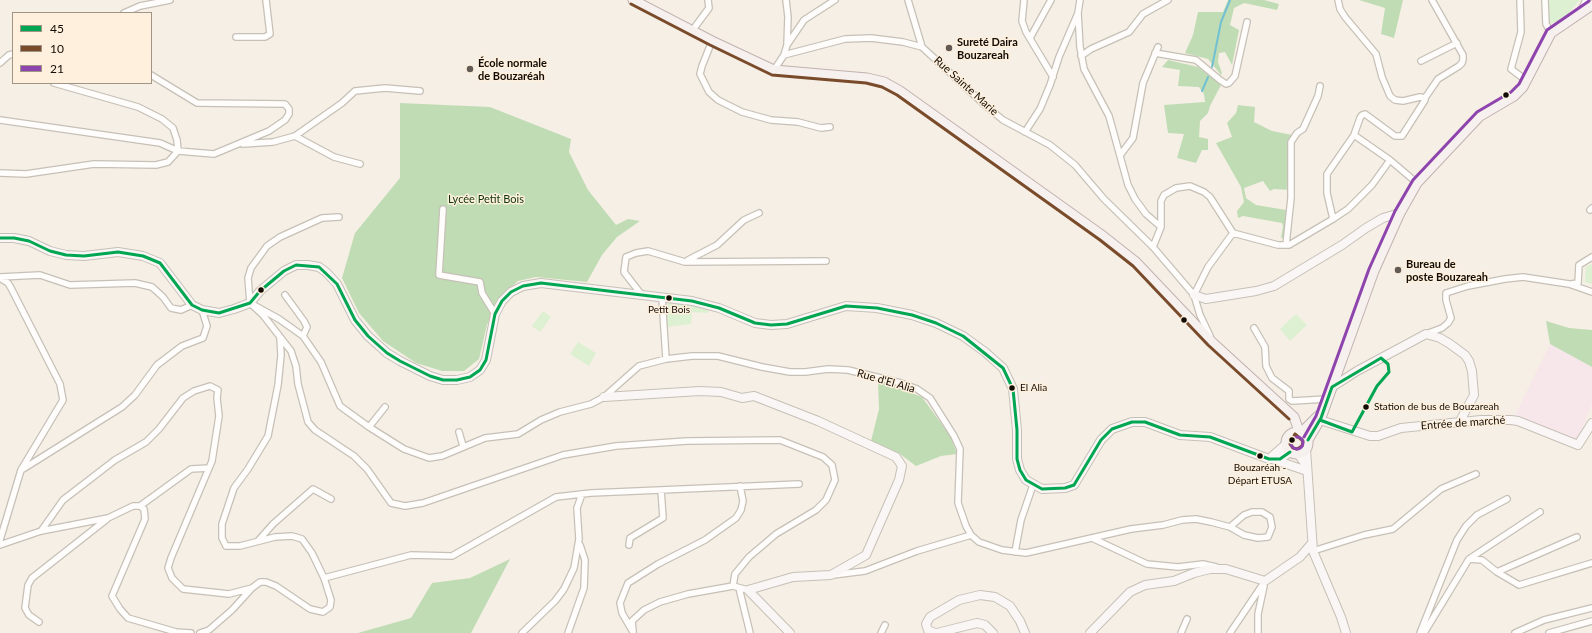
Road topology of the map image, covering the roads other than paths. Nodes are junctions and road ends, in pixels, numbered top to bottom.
1 (170, 0) edge
2 (266, 0) edge
3 (633, 0) edge
4 (708, 0) edge
5 (786, 0) edge
6 (835, 0) edge
7 (908, 0) edge
8 (1024, 0) edge
9 (1051, 0) edge
10 (1080, 0) edge
11 (1168, 0) edge
12 (1338, 0) edge
13 (1432, 0) edge
14 (1520, 0) edge
15 (1545, 0) edge
16 (1586, 0) edge
17 (1592, 5) edge
18 (126, 12) edge
19 (1078, 14) junction
20 (1579, 15) junction
21 (1247, 22) dead end
22 (692, 31) junction
23 (1551, 33) junction
24 (236, 37) dead end
25 (1030, 38) junction
26 (712, 41) junction
27 (1457, 43) junction
28 (787, 45) junction
29 (922, 47) junction
30 (1158, 47) dead end
31 (1155, 53) junction
32 (12, 54) edge
33 (784, 54) junction
34 (1082, 56) junction
35 (1421, 61) dead end
36 (0, 63) edge
37 (774, 70) junction
38 (152, 76) edge
39 (1052, 77) junction
40 (1526, 81) junction
41 (58, 84) edge
42 (1320, 86) dead end
43 (420, 91) dead end
44 (1425, 98) junction
45 (0, 120) edge
46 (830, 127) dead end
47 (1025, 132) junction
48 (1354, 135) junction
49 (295, 136) junction
50 (239, 144) junction
51 (178, 151) junction
52 (1121, 154) junction
53 (1390, 160) junction
54 (360, 164) dead end
55 (0, 173) edge
56 (1417, 183) junction
57 (443, 209) dead end
58 (759, 212) dead end
59 (1400, 213) junction
60 (339, 217) dead end
61 (1333, 220) junction
62 (1161, 227) junction
63 (1233, 233) junction
64 (0, 238) edge
65 (1286, 245) junction
66 (1153, 247) junction
67 (1592, 257) edge
68 (826, 261) dead end
69 (685, 262) junction
70 (0, 278) edge
71 (1569, 284) junction
72 (1592, 292) edge
73 (641, 294) junction
74 (285, 295) dead end
75 (1194, 295) junction
76 (662, 298) junction
77 (250, 303) junction
78 (192, 305) junction
79 (202, 310) junction
80 (495, 314) junction
81 (1254, 328) dead end
82 (1426, 334) junction
83 (303, 336) junction
84 (280, 338) junction
85 (1212, 342) junction
86 (666, 359) junction
87 (1332, 387) junction
88 (604, 397) junction
89 (1327, 399) junction
90 (385, 407) dead end
91 (1294, 417) junction
92 (1318, 419) junction
93 (1459, 423) junction
94 (1592, 423) edge
95 (369, 427) junction
96 (459, 432) dead end
97 (1297, 432) junction
98 (1307, 445) junction
99 (463, 446) junction
100 (1291, 451) junction
101 (1272, 459) junction
102 (209, 468) junction
103 (1306, 468) junction
104 (22, 470) junction
105 (1476, 474) dead end
106 (799, 484) dead end
107 (1033, 485) junction
108 (740, 486) junction
109 (661, 490) junction
110 (582, 494) junction
111 (331, 499) dead end
112 (1507, 499) dead end
113 (143, 506) junction
114 (1540, 512) dead end
115 (108, 518) junction
116 (1230, 527) junction
117 (41, 530) junction
118 (971, 536) junction
119 (1577, 537) dead end
120 (1092, 538) junction
121 (0, 540) edge
122 (258, 541) junction
123 (579, 543) junction
124 (0, 545) edge
125 (629, 545) dead end
126 (1312, 547) junction
127 (1015, 552) junction
128 (1469, 559) junction
129 (1592, 564) edge
130 (1226, 569) junction
131 (1497, 572) junction
132 (831, 576) junction
133 (324, 578) junction
134 (1265, 581) junction
135 (736, 587) junction
136 (252, 588) junction
137 (748, 590) junction
138 (1441, 605) junction
139 (1592, 608) edge
140 (1429, 611) junction
141 (1187, 619) dead end
142 (1592, 621) edge
143 (39, 622) dead end
144 (885, 625) dead end
145 (633, 632) edge
146 (182, 633) edge
147 (190, 633) edge
148 (200, 633) edge
149 (522, 633) edge
150 (568, 633) edge
151 (750, 633) edge
152 (790, 633) edge
153 (881, 633) edge
154 (936, 633) edge
155 (993, 633) edge
156 (1025, 633) edge
157 (1090, 633) edge
158 (1181, 633) edge
159 (1230, 633) edge
160 (1258, 633) edge
161 (1346, 633) edge
162 (1420, 633) edge
163 (1424, 633) edge
164 (1516, 633) edge
165 (1549, 633) edge

1 - 18 street
2 - 24 street
3 - 22 main road
4 - 22 street
5 - 28 street
6 - 28 street
7 - 29 street
8 - 25 street
9 - 25 street
10 - 19 street
11 - 34 street
12 - 44 street
13 - 27 street
14 - 40 street
15 - 23 street
16 - 20 street
17 - 20 main road
19 - 34 street
19 - 39 street
20 - 23 main road
21 - 31 street
22 - 26 main road
23 - 40 main road
25 - 39 street
26 - 37 main road
26 - 46 street
27 - 35 street
27 - 44 street
28 - 33 street
29 - 33 street, Rue Sainte Marie
29 - 47 street, Rue Sainte Marie
30 - 31 street
31 - 52 street
32 - 36 street
33 - 37 street
34 - 52 street
37 - 85 main road
38 - 50 street
39 - 47 street
40 - 56 main road
41 - 51 street
42 - 65 street
43 - 49 street
44 - 48 street
45 - 51 street
47 - 66 street, Rue Sainte Marie
48 - 53 street
48 - 61 street
49 - 50 street
49 - 54 street
50 - 51 street
51 - 55 street
52 - 62 street
53 - 56 street
53 - 61 street
56 - 59 main road
57 - 80 street
58 - 69 street
59 - 75 street
59 - 87 main road
60 - 77 street
61 - 65 street
62 - 63 street
62 - 66 street
63 - 65 street
63 - 75 street
64 - 78 street
66 - 75 street, Rue Sainte Marie
67 - 71 street
68 - 69 street
69 - 73 street
70 - 78 street
70 - 104 street
71 - 72 street
71 - 82 street
73 - 76 street
73 - 80 street
74 - 83 street
75 - 85 street, Rue Sainte Marie
76 - 86 street
76 - 107 street
77 - 79 street
77 - 80 street
77 - 83 street
77 - 84 street
78 - 79 street
79 - 104 street
81 - 89 street
82 - 87 street
82 - 93 street
83 - 95 street, Rue d'El Alia
84 - 122 street
84 - 135 street
85 - 91 main road
86 - 88 street, Rue d'El Alia
86 - 118 street, Rue d'El Alia
87 - 89 main road
88 - 99 street, Rue d'El Alia
88 - 132 street
89 - 92 main road
90 - 95 street
91 - 92 main road
91 - 97 main road
92 - 93 street, Entrée de marché
92 - 97 main road
92 - 98 main road
93 - 94 street, Entrée de marché
95 - 99 street, Rue d'El Alia
96 - 99 street
97 - 98 main road
97 - 100 main road
98 - 100 main road
98 - 103 street
100 - 101 street
100 - 103 street
101 - 103 street
101 - 107 street
102 - 113 street
102 - 117 street
102 - 136 street
103 - 126 street
104 - 121 street
105 - 126 street
106 - 108 street
107 - 127 street
108 - 109 street
108 - 145 street
109 - 110 street
109 - 125 street
110 - 123 street
110 - 133 street
111 - 122 street
112 - 140 street
113 - 115 street
113 - 146 street
114 - 128 street
115 - 117 street
115 - 143 street
116 - 116 street
116 - 120 street
117 - 124 street
118 - 127 street
118 - 132 street
119 - 131 street
120 - 127 street
120 - 130 street
122 - 133 street
123 - 149 street
123 - 150 street
126 - 134 street
126 - 161 street
128 - 131 street
128 - 138 street
129 - 131 street
130 - 134 street
130 - 157 street
132 - 137 street
133 - 136 street
134 - 159 street
134 - 160 street
135 - 137 street
135 - 145 street
135 - 151 street
136 - 148 street
137 - 152 street
138 - 140 street
138 - 163 street
139 - 164 street
140 - 162 street
141 - 158 street
142 - 165 street
144 - 153 street
146 - 147 street
154 - 155 street
154 - 156 street

